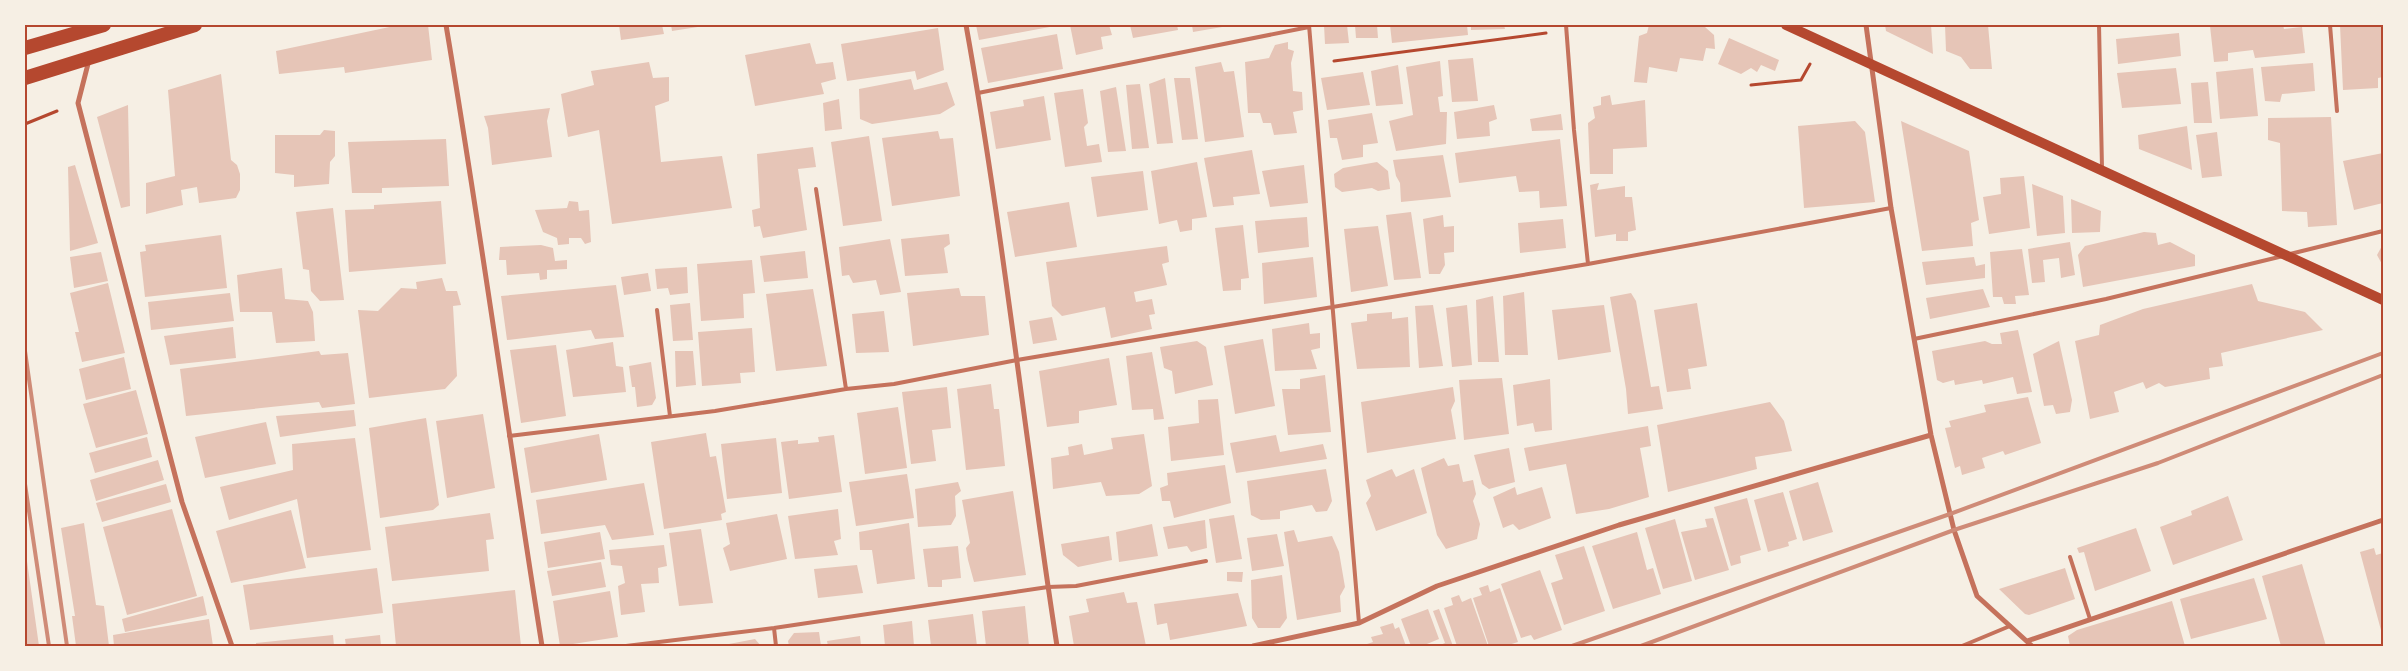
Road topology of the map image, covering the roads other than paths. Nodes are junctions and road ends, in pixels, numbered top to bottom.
1 (104, 25) edge
2 (195, 25) edge
3 (446, 25) edge
4 (966, 25) edge
5 (1786, 25) edge
6 (1866, 25) edge
7 (2099, 25) edge
8 (2330, 25) edge
9 (1309, 26) edge
10 (1567, 28) edge
11 (25, 48) edge
12 (90, 57) junction
13 (1870, 64) junction
14 (25, 78) edge
15 (978, 93) junction
16 (2337, 111) dead end
17 (2102, 170) junction
18 (816, 188) dead end
19 (1891, 208) junction
20 (2383, 231) edge
21 (2286, 255) junction
22 (1588, 264) junction
23 (2383, 300) edge
24 (1334, 307) junction
25 (657, 310) dead end
26 (1914, 339) junction
27 (1017, 360) junction
28 (846, 389) junction
29 (670, 416) junction
30 (509, 436) junction
31 (1931, 436) junction
32 (2383, 520) edge
33 (2070, 557) dead end
34 (1206, 561) dead end
35 (1048, 587) junction
36 (2090, 620) junction
37 (1359, 623) junction
38 (2010, 626) junction
39 (774, 628) junction
40 (2027, 641) junction
41 (232, 646) edge
42 (542, 646) edge
43 (626, 646) edge
44 (776, 646) edge
45 (1057, 646) edge
46 (1253, 646) edge
47 (1962, 646) edge
48 (2032, 646) edge

1 - 11 highway
2 - 12 highway
3 - 30 street
4 - 15 street
5 - 13 main road
6 - 13 street
7 - 17 lane
8 - 16 lane
9 - 15 lane
9 - 24 lane
10 - 22 lane
12 - 14 highway
12 - 41 street
13 - 17 main road
13 - 19 street
15 - 27 street
17 - 21 main road
18 - 28 lane
19 - 22 lane
19 - 26 street
20 - 21 lane
21 - 23 main road
21 - 26 lane
22 - 24 lane
24 - 27 lane
24 - 37 lane
25 - 29 lane
26 - 31 street
27 - 28 lane
27 - 35 street
28 - 29 lane
29 - 30 lane
30 - 42 street
31 - 37 street
31 - 38 street
32 - 36 street
33 - 36 lane
34 - 35 lane
35 - 39 lane
35 - 45 street
36 - 40 street
37 - 46 street
38 - 40 street
38 - 47 lane
39 - 43 lane
39 - 44 lane
40 - 48 street

